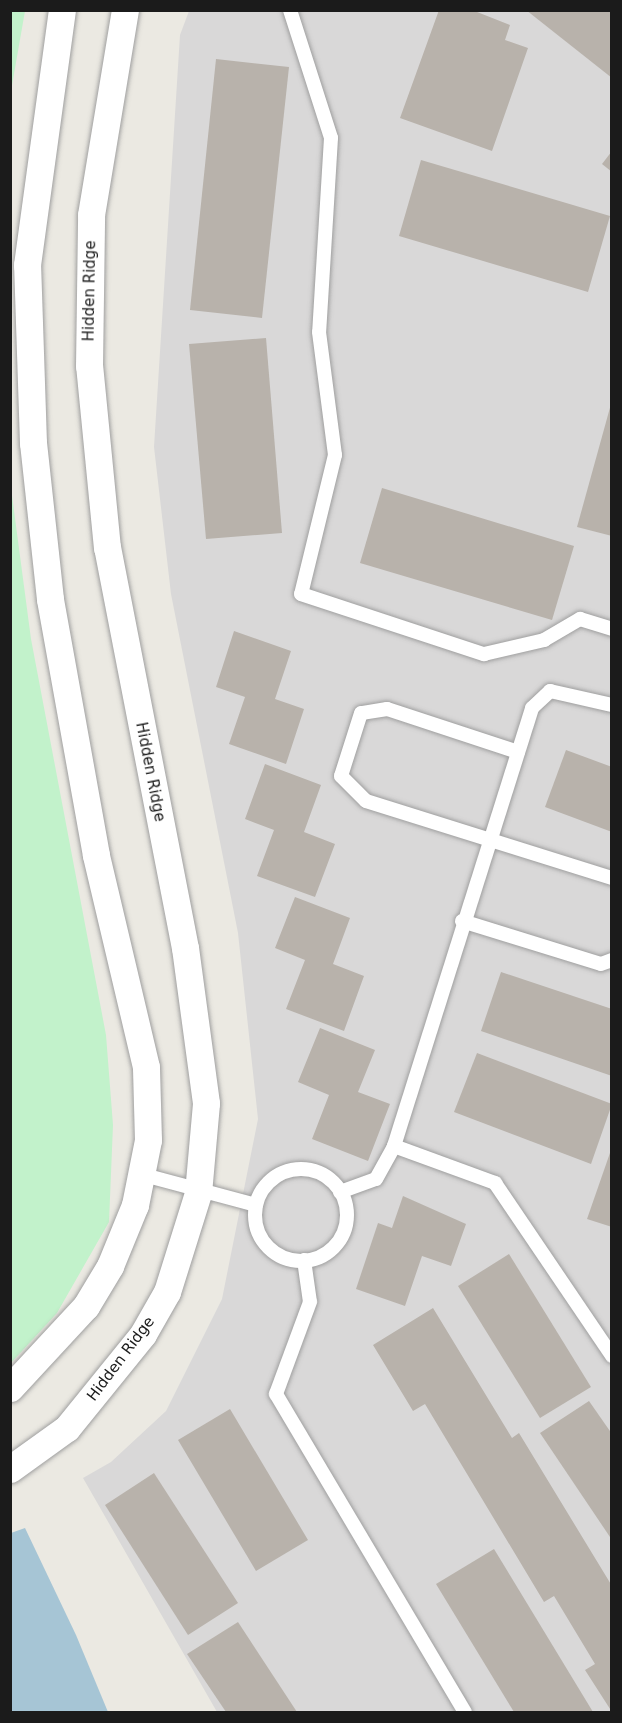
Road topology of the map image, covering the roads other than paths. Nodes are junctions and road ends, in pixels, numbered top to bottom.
1 (62, 10) edge
2 (125, 10) edge
3 (290, 10) edge
4 (612, 628) edge
5 (612, 705) edge
6 (518, 752) junction
7 (488, 842) junction
8 (612, 878) edge
9 (462, 921) junction
10 (612, 960) edge
11 (394, 1146) junction
12 (144, 1175) junction
13 (340, 1192) junction
14 (198, 1193) junction
15 (256, 1205) junction
16 (304, 1260) junction
17 (612, 1356) edge
18 (10, 1388) edge
19 (15, 1467) edge
20 (465, 1713) edge

1 - 12 street
2 - 14 street, Hidden Ridge
3 - 4 lane
5 - 6 lane
6 - 7 lane
6 - 7 lane
7 - 8 lane
7 - 9 lane
9 - 10 lane
9 - 11 lane
11 - 13 lane
11 - 17 lane
12 - 14 lane
12 - 18 street
13 - 15 lane
13 - 16 lane
14 - 15 lane
14 - 19 street, Hidden Ridge
15 - 16 lane
16 - 20 lane

